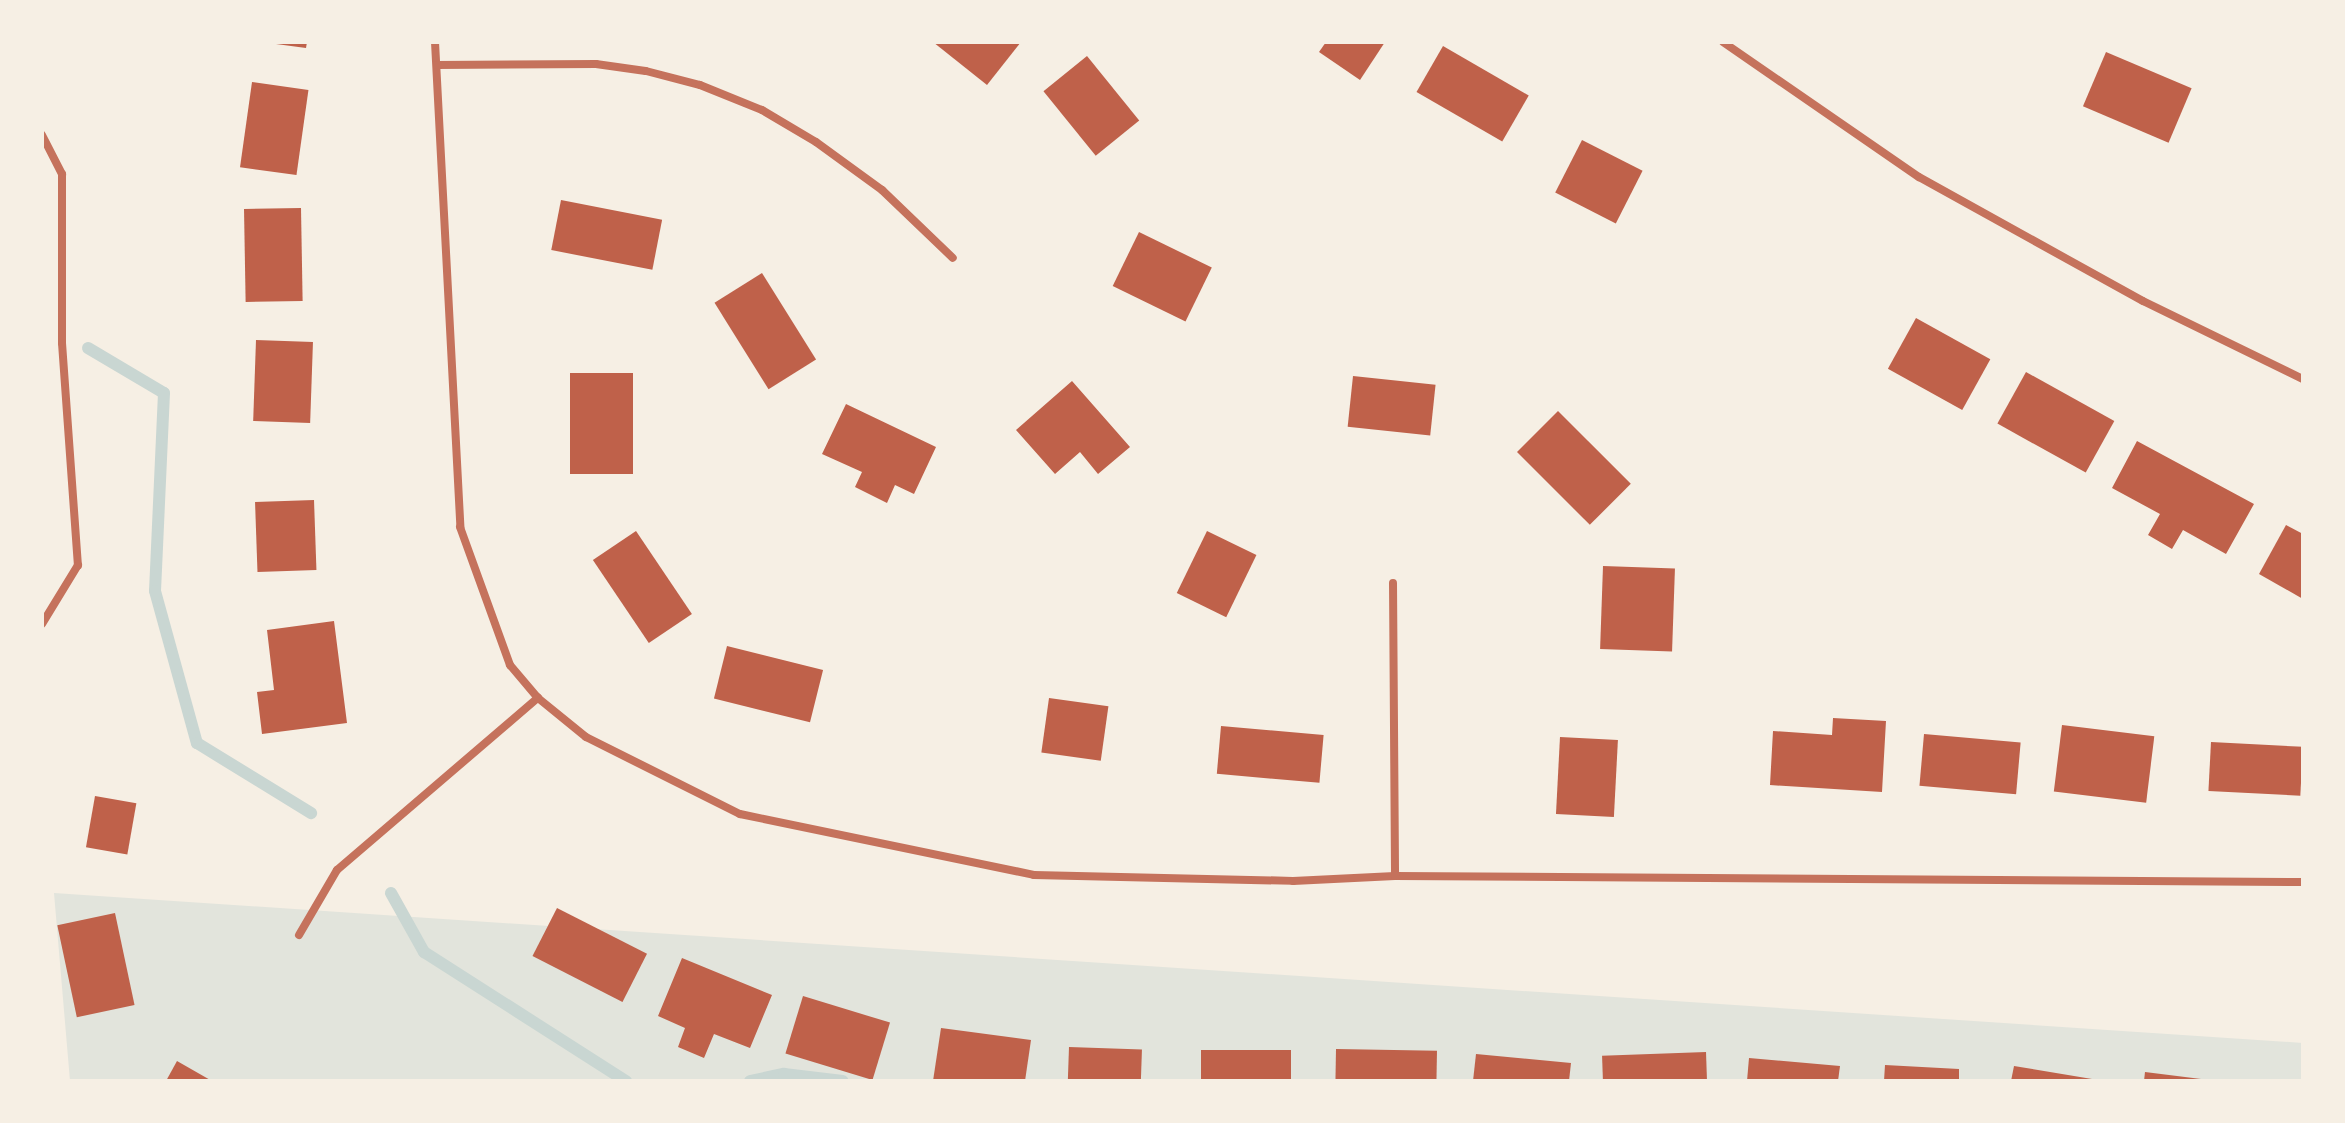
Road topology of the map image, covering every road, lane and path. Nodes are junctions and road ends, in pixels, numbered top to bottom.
1 (435, 42) edge
2 (1723, 42) edge
3 (437, 65) junction
4 (42, 135) edge
5 (953, 258) dead end
6 (2303, 379) edge
7 (1393, 583) dead end
8 (42, 624) edge
9 (538, 698) junction
10 (1395, 876) junction
11 (2303, 882) edge
12 (299, 935) dead end

1 - 3 street
2 - 6 street
3 - 5 street
3 - 9 street
4 - 8 street
7 - 10 street
9 - 10 street
9 - 12 street
10 - 11 street

